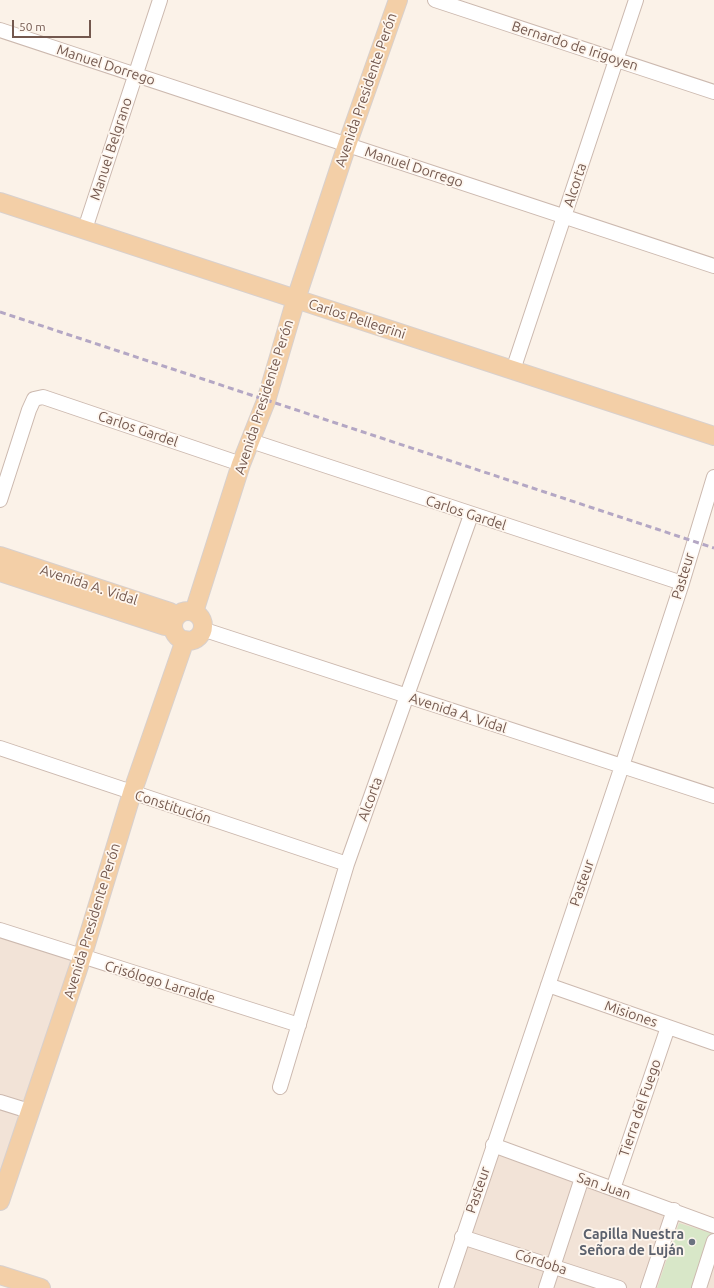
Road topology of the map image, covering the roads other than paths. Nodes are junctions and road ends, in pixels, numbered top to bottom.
1 (160, 0) edge
2 (398, 0) edge
3 (435, 0) edge
4 (636, 0) edge
5 (0, 30) edge
6 (616, 59) junction
7 (136, 74) junction
8 (714, 92) edge
9 (347, 144) junction
10 (0, 202) edge
11 (564, 216) junction
12 (85, 229) junction
13 (714, 266) edge
14 (296, 299) junction
15 (513, 370) junction
16 (714, 436) edge
17 (251, 442) junction
18 (241, 464) junction
19 (714, 477) edge
20 (0, 500) edge
21 (470, 515) junction
22 (0, 556) edge
23 (0, 572) edge
24 (682, 583) junction
25 (194, 612) junction
26 (175, 622) junction
27 (202, 629) junction
28 (185, 640) junction
29 (407, 696) junction
30 (0, 748) edge
31 (622, 766) junction
32 (132, 793) junction
33 (714, 796) edge
34 (347, 864) junction
35 (0, 930) edge
36 (82, 957) junction
37 (548, 985) junction
38 (299, 1025) junction
39 (668, 1027) junction
40 (714, 1043) edge
41 (280, 1087) dead end
42 (0, 1102) edge
43 (29, 1111) junction
44 (493, 1146) junction
45 (582, 1178) junction
46 (613, 1189) junction
47 (0, 1201) edge
48 (674, 1210) junction
49 (714, 1226) edge
50 (462, 1237) junction
51 (714, 1241) edge
52 (553, 1266) junction
53 (0, 1275) edge
54 (0, 1286) edge
55 (8, 1288) edge
56 (41, 1288) edge
57 (446, 1288) edge
58 (546, 1288) edge
59 (619, 1288) edge
60 (648, 1288) edge
61 (699, 1288) edge

1 - 7 street, Manuel Belgrano
2 - 9 main road, Avenida Presidente Perón
3 - 6 street, Bernardo de Irigoyen
4 - 6 street, Alcorta
5 - 7 street, Manuel Dorrego
6 - 8 street, Bernardo de Irigoyen
6 - 11 street, Alcorta
7 - 9 street, Manuel Dorrego
7 - 12 street, Manuel Belgrano
9 - 11 street, Manuel Dorrego
9 - 14 main road, Avenida Presidente Perón
10 - 12 main road, Carlos Pellegrini
11 - 13 street, Manuel Dorrego
11 - 15 street, Alcorta
12 - 14 main road, Carlos Pellegrini
14 - 15 main road, Carlos Pellegrini
14 - 17 main road, Avenida Presidente Perón
15 - 16 main road, Carlos Pellegrini
17 - 18 main road, Avenida Presidente Perón
17 - 21 street, Carlos Gardel
18 - 20 street, Carlos Gardel
18 - 25 main road, Avenida Presidente Perón
19 - 24 street, Pasteur
21 - 24 street, Carlos Gardel
21 - 29 street, Alcorta
22 - 26 main road, Avenida A. Vidal
23 - 26 main road, Avenida A. Vidal
24 - 31 street, Pasteur
25 - 26 main road
25 - 27 main road
26 - 28 main road
27 - 28 main road
27 - 29 street, Avenida A. Vidal
28 - 32 main road, Avenida Presidente Perón
29 - 31 street, Avenida A. Vidal
29 - 34 street, Alcorta
30 - 32 street, Constitución
31 - 33 street, Avenida A. Vidal
31 - 37 street, Pasteur
32 - 34 street, Constitución
32 - 36 main road, Avenida Presidente Perón
34 - 38 street, Alcorta
35 - 36 street, Crisólogo Larralde
36 - 38 street, Crisólogo Larralde
36 - 43 main road, Avenida Presidente Perón
37 - 39 street, Misiones
37 - 44 street, Pasteur
38 - 41 street, Alcorta
39 - 40 street, Misiones
39 - 46 street, Tierra del Fuego
42 - 43 street
43 - 47 main road, Avenida Presidente Perón
44 - 45 street, San Juan
44 - 50 street, Pasteur
45 - 46 street, San Juan
45 - 52 street
46 - 48 street, San Juan
48 - 49 street, San Juan
48 - 60 street
50 - 52 street, Córdoba
50 - 57 street, Pasteur
51 - 61 street
52 - 58 street
52 - 59 street, Córdoba
53 - 56 main road
54 - 55 main road

